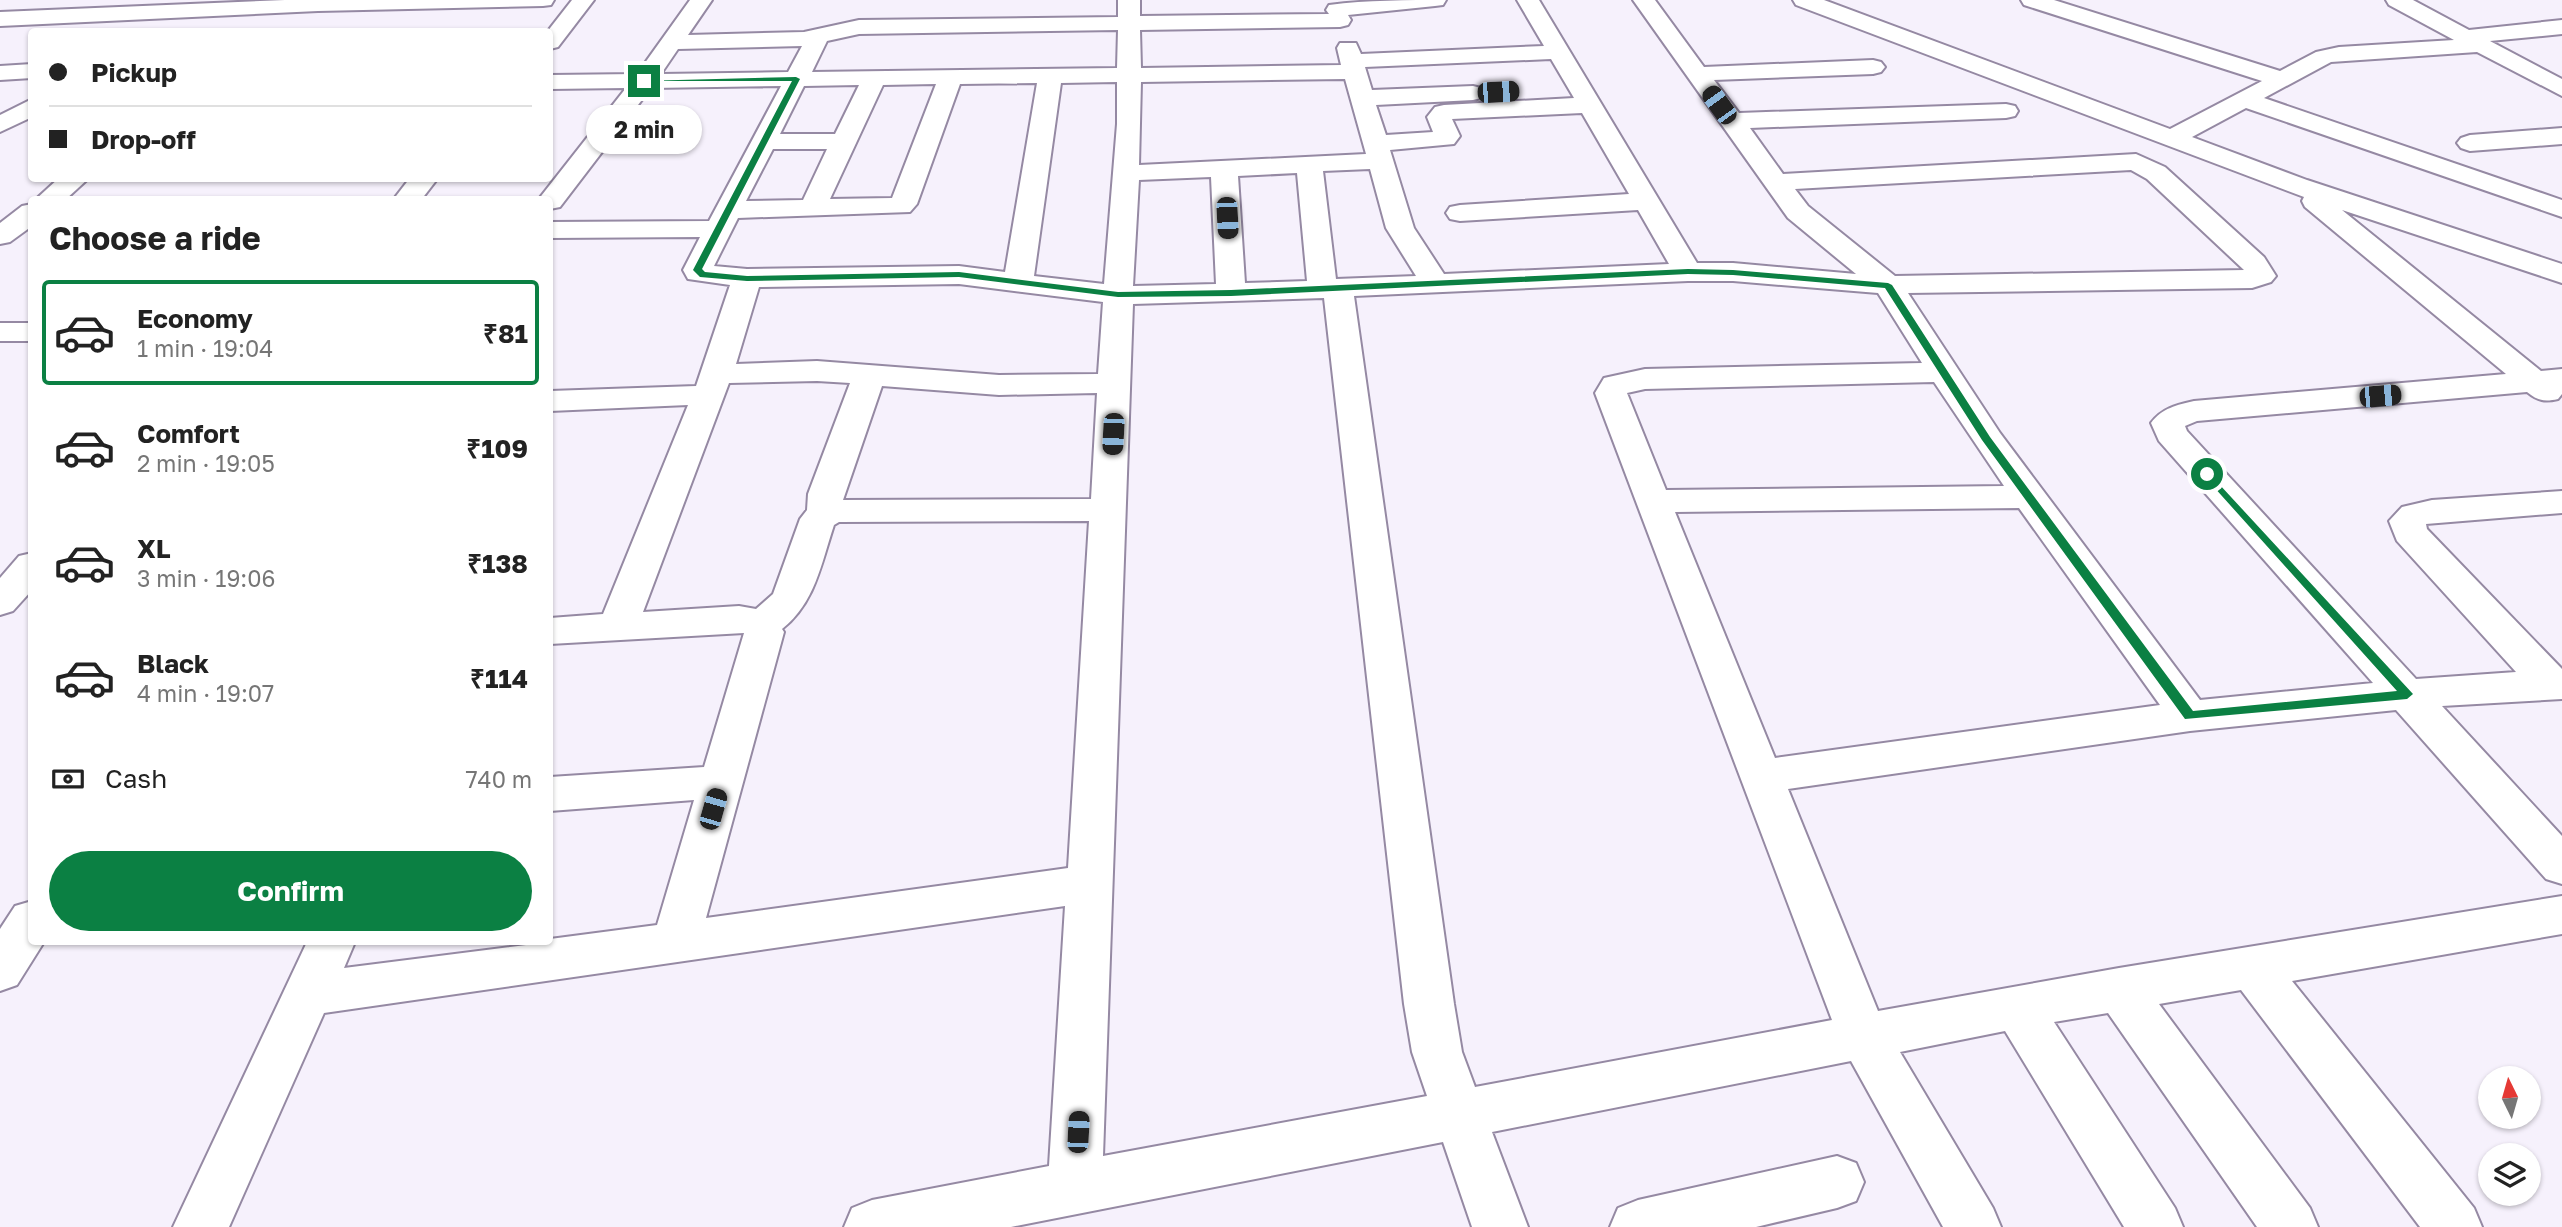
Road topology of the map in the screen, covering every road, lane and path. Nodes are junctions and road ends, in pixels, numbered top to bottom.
1 (64, 0) edge
2 (543, 0) edge
3 (583, 0) edge
4 (701, 0) edge
5 (977, 0) edge
6 (1435, 0) edge
7 (1528, 0) edge
8 (1643, 0) edge
9 (1804, 0) edge
10 (2032, 0) edge
11 (2397, 0) edge
12 (1192, 1) edge
13 (318, 5) junction
14 (186, 6) edge
15 (1129, 9) edge
16 (1337, 10) edge
17 (41, 17) junction
18 (0, 19) edge
19 (1287, 21) junction
20 (1220, 22) junction
21 (291, 25) dead end
22 (972, 26) junction
23 (2562, 27) edge
24 (158, 28) edge
25 (818, 37) junction
26 (553, 38) edge
27 (2473, 41) junction
28 (671, 42) junction
29 (28, 52) edge
30 (1559, 52) junction
31 (0, 54) edge
32 (1873, 67) dead end
33 (1501, 70) dead end
34 (28, 71) edge
35 (0, 73) edge
36 (1296, 73) junction
37 (1222, 74) junction
38 (1696, 74) junction
39 (1129, 75) junction
40 (1050, 76) junction
41 (951, 77) junction
42 (1356, 77) junction
43 (874, 78) junction
44 (796, 79) junction
45 (2284, 80) junction
46 (644, 81) junction
47 (553, 82) edge
48 (2562, 89) edge
49 (1585, 96) junction
50 (2245, 100) junction
51 (28, 108) edge
52 (2006, 111) dead end
53 (1731, 121) junction
54 (0, 125) edge
55 (2562, 136) edge
56 (2172, 138) junction
57 (764, 141) junction
58 (844, 142) junction
59 (2470, 143) dead end
60 (1377, 152) junction
61 (1309, 165) junction
62 (1224, 169) junction
63 (1126, 173) junction
64 (71, 182) edge
65 (422, 182) edge
66 (1775, 182) junction
67 (2298, 186) junction
68 (53, 196) edge
69 (409, 196) edge
70 (553, 197) edge
71 (1647, 201) junction
72 (812, 209) junction
73 (2562, 209) edge
74 (1460, 213) dead end
75 (28, 215) edge
76 (724, 219) junction
77 (553, 230) edge
78 (28, 234) edge
79 (1, 235) edge
80 (1688, 272) junction
81 (2562, 274) edge
82 (747, 278) junction
83 (1018, 282) junction
84 (1436, 284) junction
85 (1888, 285) junction
86 (1331, 288) junction
87 (1231, 293) junction
88 (1118, 295) junction
89 (0, 332) edge
90 (28, 332) edge
91 (1943, 372) junction
92 (869, 376) junction
93 (1115, 383) junction
94 (713, 384) junction
95 (2553, 389) edge
96 (553, 401) edge
97 (2029, 497) junction
98 (1654, 501) junction
99 (2562, 502) edge
100 (1109, 510) junction
101 (824, 514) junction
102 (0, 566) edge
103 (28, 566) edge
104 (28, 569) edge
105 (0, 602) edge
106 (761, 625) junction
107 (618, 626) junction
108 (553, 631) edge
109 (2556, 684) edge
110 (2407, 694) junction
111 (2190, 716) junction
112 (1763, 776) junction
113 (721, 782) junction
114 (553, 794) edge
115 (2562, 866) edge
116 (1090, 884) junction
117 (2562, 915) edge
118 (28, 926) edge
119 (676, 942) junction
120 (330, 945) edge
121 (2252, 967) junction
122 (0, 970) edge
123 (2119, 989) junction
124 (307, 994) junction
125 (2017, 1007) junction
126 (1863, 1036) junction
127 (1460, 1113) junction
128 (1837, 1182) dead end
129 (1075, 1187) junction
130 (201, 1227) edge
131 (872, 1227) edge
132 (1500, 1227) edge
133 (1638, 1227) edge
134 (1973, 1227) edge
135 (2155, 1227) edge
136 (2290, 1227) edge
137 (2454, 1227) edge

1 - 17 street
2 - 13 street
3 - 26 street
4 - 28 street
5 - 22 street
6 - 16 street
7 - 30 street
8 - 38 street
9 - 56 street
10 - 45 street
11 - 27 street
12 - 15 street
13 - 14 street
13 - 21 street
14 - 17 street
14 - 24 street
15 - 20 street
15 - 22 street
15 - 39 street
16 - 19 street
16 - 42 street
17 - 18 street
19 - 20 street
19 - 36 street
20 - 37 street
22 - 25 street
23 - 27 street
25 - 28 street
25 - 44 street
27 - 45 street
27 - 48 street
28 - 46 street
29 - 31 street
30 - 42 street
30 - 49 street
32 - 38 street
33 - 42 street
34 - 35 street
36 - 37 street
36 - 42 street
37 - 39 street
38 - 53 street
39 - 40 street
39 - 63 street
40 - 41 street
40 - 83 street
41 - 43 street
41 - 72 street
42 - 49 street
42 - 60 street
43 - 44 street
43 - 58 street
44 - 46 street
44 - 57 street
45 - 50 street
46 - 47 street
46 - 70 street
49 - 60 street
49 - 71 street
50 - 56 street
50 - 73 street
51 - 54 street
52 - 53 street
53 - 66 street
55 - 59 street
56 - 67 street
57 - 58 street
57 - 76 street
58 - 72 street
60 - 61 street
60 - 84 street
61 - 62 street
61 - 86 street
62 - 63 street
62 - 87 street
63 - 88 street
64 - 68 street
65 - 69 street
66 - 85 street
66 - 85 street
67 - 81 street
67 - 95 street
71 - 74 street
71 - 80 street
72 - 76 street
75 - 79 street
76 - 77 street
76 - 82 street
78 - 79 street
80 - 84 street
80 - 85 street
82 - 83 street
82 - 94 street
83 - 88 street
84 - 86 street
85 - 91 street
86 - 87 street
86 - 127 street
87 - 88 street
88 - 93 street
89 - 90 street
91 - 97 street
91 - 98 street
92 - 93 street
92 - 94 street
92 - 101 street
93 - 100 street
94 - 96 street
94 - 107 street
95 - 110 street
97 - 98 street
97 - 111 street
98 - 112 street
99 - 109 street
100 - 101 street
100 - 116 street
101 - 106 street
102 - 103 street
104 - 105 street
106 - 107 street
106 - 113 street
107 - 108 street
109 - 110 street
110 - 111 street
110 - 115 street
111 - 112 street
112 - 126 street
113 - 114 street
113 - 119 street
116 - 119 street
116 - 129 street
117 - 121 street
118 - 122 street
119 - 124 street
120 - 124 street
121 - 123 street
121 - 137 street
123 - 125 street
123 - 136 street
124 - 130 street
125 - 126 street
125 - 135 street
126 - 127 street
126 - 134 street
127 - 129 street
127 - 132 street
128 - 133 street
129 - 131 street

